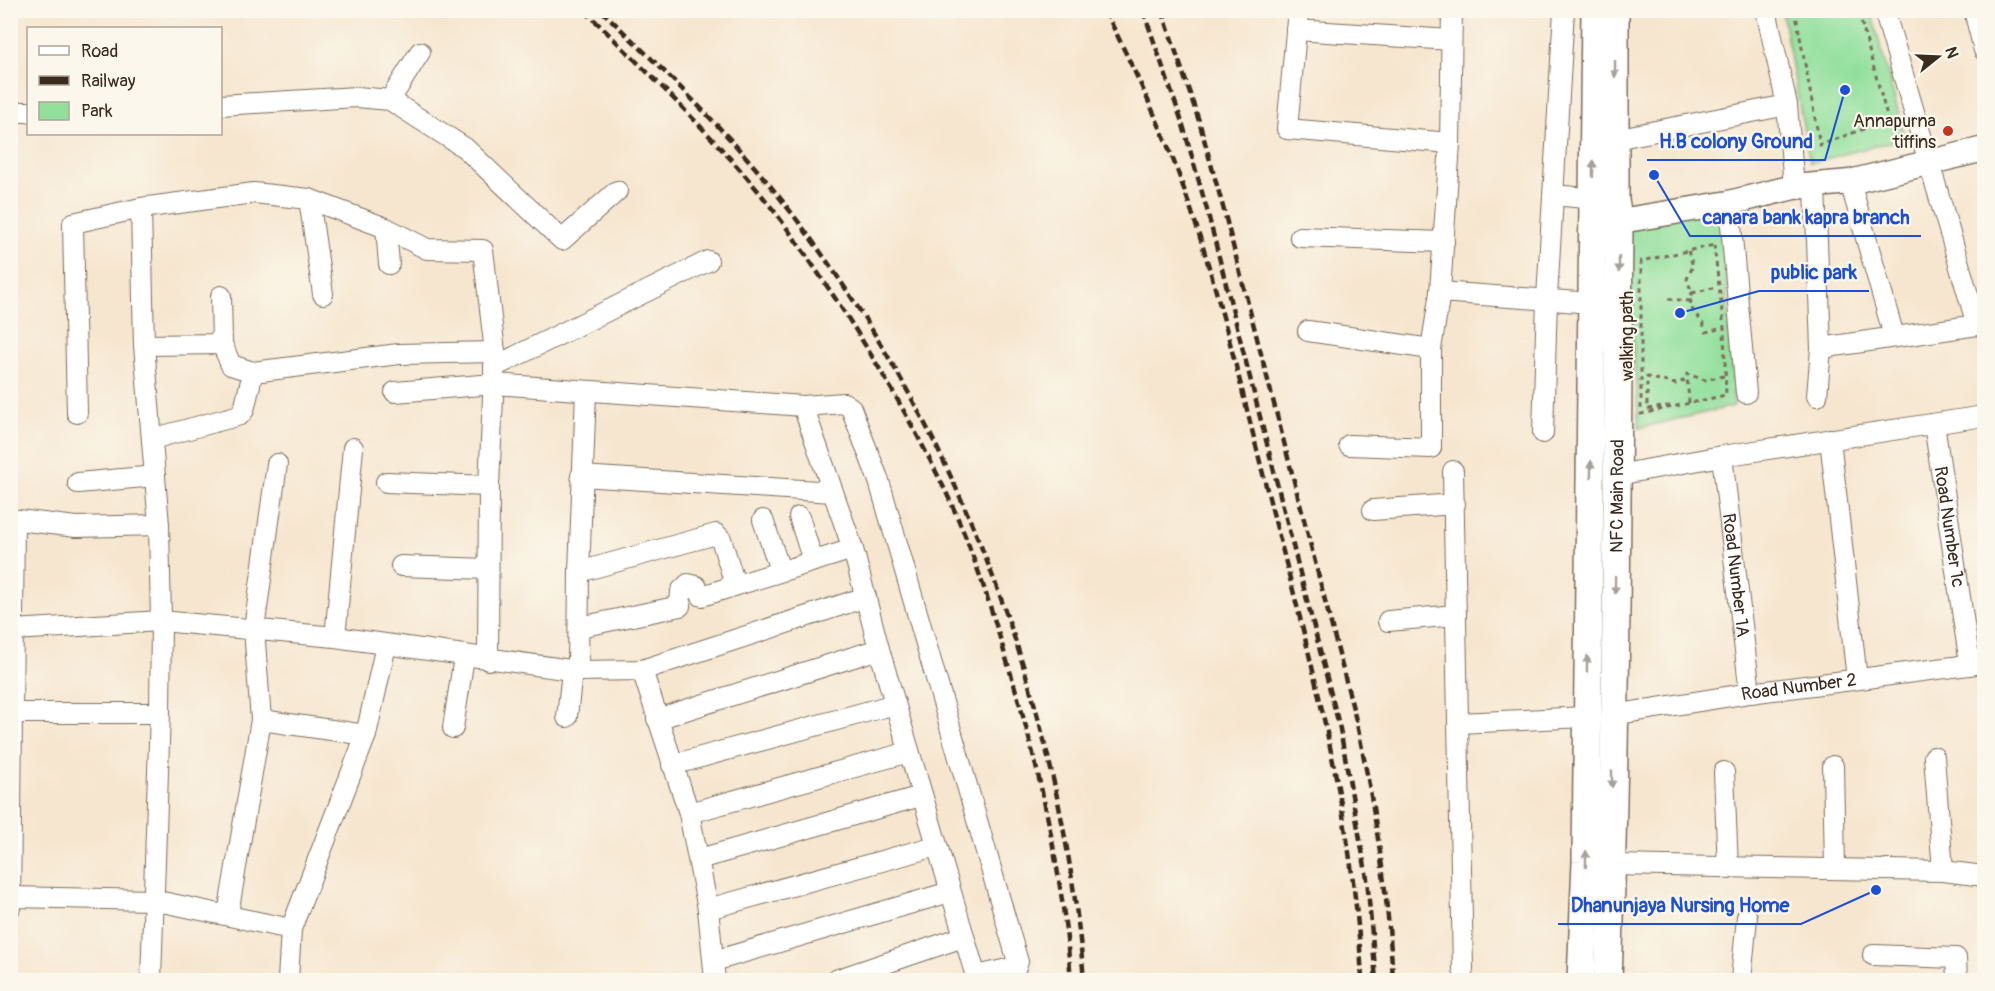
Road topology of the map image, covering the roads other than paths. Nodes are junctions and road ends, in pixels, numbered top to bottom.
1 (1452, 10) edge
2 (1564, 10) edge
3 (1595, 10) edge
4 (1615, 10) edge
5 (1766, 10) edge
6 (1884, 10) edge
7 (1974, 10) edge
8 (1297, 20) edge
9 (1450, 40) junction
10 (1984, 50) edge
11 (420, 52) dead end
12 (390, 100) junction
13 (222, 105) edge
14 (1787, 105) junction
15 (10, 112) edge
16 (27, 112) edge
17 (1615, 139) junction
18 (1450, 143) junction
19 (1984, 149) edge
20 (1930, 165) junction
21 (1850, 182) junction
22 (1804, 187) junction
23 (617, 191) dead end
24 (1554, 195) junction
25 (309, 199) junction
26 (1729, 203) junction
27 (1609, 207) junction
28 (141, 208) junction
29 (386, 228) junction
30 (1300, 237) dead end
31 (1444, 242) junction
32 (708, 261) dead end
33 (389, 264) dead end
34 (1440, 292) junction
35 (323, 294) dead end
36 (221, 296) dead end
37 (1547, 298) junction
38 (1592, 303) junction
39 (1981, 324) edge
40 (1308, 331) dead end
41 (1893, 336) junction
42 (222, 344) junction
43 (144, 345) junction
44 (1821, 348) junction
45 (1431, 349) junction
46 (494, 368) junction
47 (253, 372) junction
48 (586, 391) junction
49 (395, 392) dead end
50 (1746, 393) dead end
51 (1817, 396) dead end
52 (803, 406) junction
53 (76, 414) dead end
54 (1984, 416) edge
55 (1934, 424) junction
56 (1543, 433) dead end
57 (152, 439) junction
58 (1830, 439) junction
59 (1349, 445) dead end
60 (354, 448) dead end
61 (1722, 456) junction
62 (277, 464) dead end
63 (1453, 471) dead end
64 (1617, 475) junction
65 (155, 476) junction
66 (581, 476) junction
67 (386, 482) dead end
68 (78, 483) dead end
69 (489, 486) junction
70 (833, 492) junction
71 (1455, 504) junction
72 (1372, 510) dead end
73 (799, 517) dead end
74 (12, 519) edge
75 (763, 520) dead end
76 (159, 525) junction
77 (853, 549) junction
78 (813, 561) junction
79 (401, 566) dead end
80 (488, 569) junction
81 (780, 570) junction
82 (579, 572) junction
83 (735, 584) junction
84 (866, 597) junction
85 (1456, 615) junction
86 (160, 621) junction
87 (1388, 621) dead end
88 (580, 627) junction
89 (254, 629) junction
90 (14, 630) junction
91 (335, 637) junction
92 (386, 645) junction
93 (879, 649) junction
94 (464, 657) junction
95 (488, 660) junction
96 (1977, 664) edge
97 (642, 670) junction
98 (575, 671) junction
99 (1857, 680) junction
100 (1750, 693) junction
101 (895, 704) junction
102 (13, 713) junction
103 (160, 714) junction
104 (1600, 716) junction
105 (567, 717) dead end
106 (657, 719) junction
107 (261, 720) junction
108 (1459, 723) junction
109 (453, 728) dead end
110 (366, 735) junction
111 (909, 752) junction
112 (1934, 757) dead end
113 (672, 765) junction
114 (1833, 766) dead end
115 (1724, 772) dead end
116 (921, 796) junction
117 (689, 813) junction
118 (936, 846) junction
119 (699, 859) junction
120 (1612, 865) junction
121 (1728, 869) junction
122 (1835, 869) junction
123 (1943, 872) junction
124 (1984, 876) edge
125 (950, 892) junction
126 (11, 897) edge
127 (153, 900) junction
128 (10, 908) edge
129 (708, 909) junction
130 (228, 914) junction
131 (1747, 917) dead end
132 (291, 929) junction
133 (963, 937) junction
134 (1873, 955) dead end
135 (714, 961) junction
136 (1463, 970) dead end
137 (977, 979) edge
138 (151, 981) edge
139 (288, 981) edge
140 (715, 981) edge
141 (836, 981) edge
142 (1581, 981) edge
143 (1608, 981) edge
144 (1741, 981) edge
145 (1957, 981) edge

1 - 9 street
2 - 24 street
27 -> 3 main road, NFC Main Road
4 -> 17 main road, NFC Main Road
5 - 14 street
6 - 20 street
7 - 10 street
8 - 9 street
8 - 18 street
9 - 18 street
11 - 12 street
12 - 13 street
12 - 23 street
14 - 17 street
14 - 22 street
15 - 16 street
17 - 27 main road, NFC Main Road
18 - 31 street
19 - 20 street
20 - 21 street
20 - 39 street
21 - 22 street
21 - 41 street
22 - 26 street
22 - 44 street
24 - 27 street
24 - 37 street
25 - 28 street
25 - 29 street
25 - 35 street
26 - 27 street
26 - 50 street
27 - 38 main road, NFC Main Road
27 -> 64 main road, NFC Main Road
28 - 43 street
28 - 53 street
29 - 33 street
29 - 46 street
30 - 31 street
31 - 34 street
32 - 46 street
34 - 37 street
34 - 45 street
36 - 42 street
37 - 38 street
37 - 56 street
104 -> 38 main road, NFC Main Road
39 - 41 street
40 - 45 street
41 - 44 street
42 - 43 street
42 - 47 street
43 - 57 street
44 - 51 street
45 - 59 street
46 - 47 street
46 - 48 street
46 - 49 street
46 - 69 street
47 - 57 street
48 - 52 street
48 - 66 street
52 - 70 street
52 - 137 street
54 - 55 street
55 - 58 street
55 - 96 street, Road Number 1c
57 - 65 street
58 - 61 street
58 - 99 street
60 - 91 street
61 - 64 street
61 - 100 street, Road Number 1A
62 - 89 street
63 - 71 street
64 -> 104 main road, NFC Main Road
65 - 68 street
65 - 76 street
66 - 70 street
66 - 82 street
67 - 69 street
69 - 80 street
70 - 77 street
71 - 72 street
71 - 85 street
73 - 78 street
74 - 76 street
74 - 90 street
75 - 81 street
76 - 86 street
77 - 78 street
77 - 84 street
78 - 81 street
79 - 80 street
80 - 95 street
81 - 83 street
82 - 83 street
82 - 88 street
83 - 88 street
84 - 93 street
84 - 97 street
85 - 87 street
85 - 108 street
86 - 89 street
86 - 90 street
86 - 103 street
88 - 98 street
89 - 91 street
89 - 107 street
90 - 102 street
91 - 92 street
92 - 94 street
92 - 110 street
93 - 101 street
93 - 106 street
94 - 95 street
94 - 109 street
95 - 98 street
96 - 99 street, Road Number 2
97 - 98 street
97 - 106 street
98 - 105 street
99 - 100 street, Road Number 2
100 - 104 street, Road Number 2
101 - 111 street
101 - 113 street
102 - 103 street
102 - 126 street
103 - 127 street
104 - 108 street, Road Number 2
104 -> 120 main road, NFC Main Road
142 -> 104 main road, NFC Main Road
106 - 113 street
107 - 110 street
107 - 130 street
108 - 136 street
110 - 132 street
111 - 116 street
111 - 117 street
112 - 123 street
113 - 117 street
114 - 122 street
115 - 121 street
116 - 118 street
116 - 119 street
117 - 119 street
118 - 125 street
118 - 129 street
119 - 129 street
120 - 121 street
120 - 143 main road, NFC Main Road
121 - 122 street
122 - 123 street
123 - 124 street
125 - 133 street
125 - 135 street
126 - 127 street
126 - 128 street
127 - 130 street
127 - 138 street
129 - 135 street
130 - 132 street
131 - 144 street
132 - 139 street
133 - 137 street
133 - 141 street
134 - 145 street
135 - 140 street

